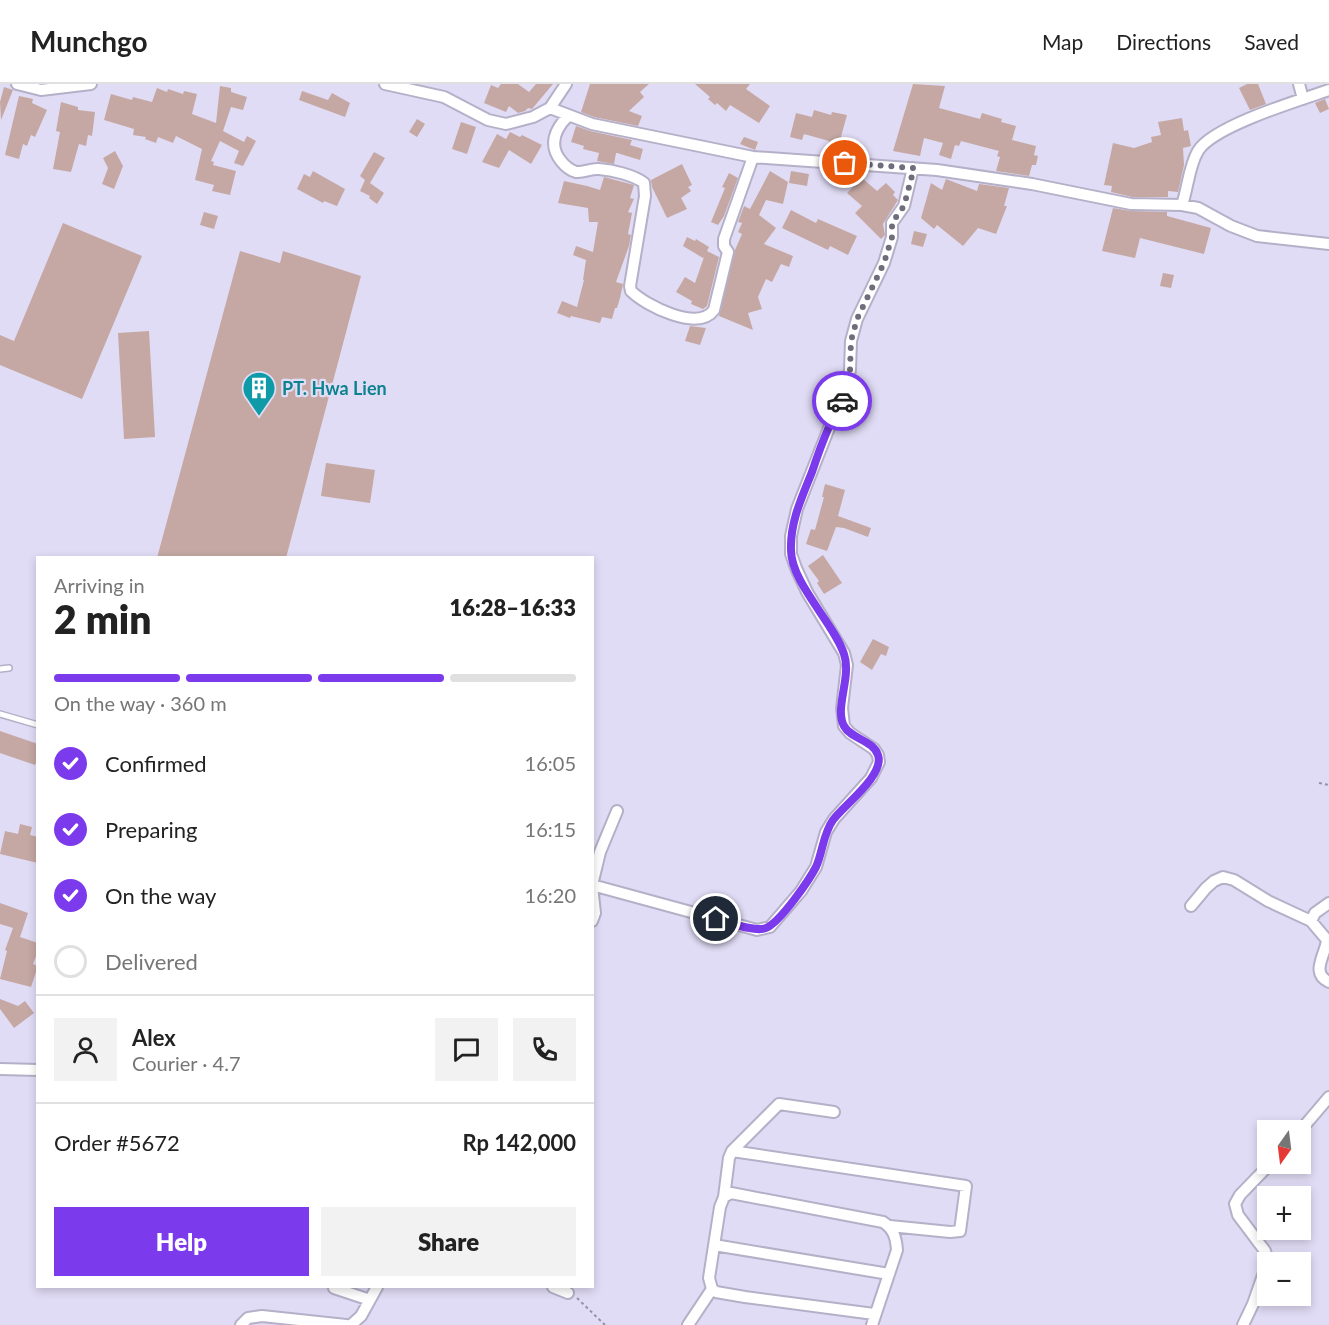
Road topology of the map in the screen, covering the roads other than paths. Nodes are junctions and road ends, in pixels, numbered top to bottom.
1 (17, 84) edge
2 (91, 84) edge
3 (385, 84) edge
4 (566, 84) edge
5 (1299, 84) edge
6 (1329, 90) edge
7 (1303, 99) junction
8 (550, 108) junction
9 (568, 116) junction
10 (753, 157) junction
11 (914, 168) junction
12 (1182, 204) junction
13 (1329, 244) edge
14 (9, 668) dead end
15 (0, 669) edge
16 (0, 714) edge
17 (36, 724) edge
18 (617, 811) dead end
19 (594, 877) edge
20 (594, 886) edge
21 (1329, 903) edge
22 (1191, 906) dead end
23 (1311, 921) junction
24 (1329, 982) edge
25 (0, 1069) edge
26 (36, 1070) edge
27 (1329, 1097) edge
28 (834, 1112) dead end
29 (1309, 1120) edge
30 (732, 1151) junction
31 (1260, 1174) edge
32 (724, 1197) junction
33 (890, 1226) junction
34 (714, 1245) junction
35 (889, 1274) junction
36 (334, 1288) edge
37 (376, 1288) edge
38 (555, 1288) edge
39 (712, 1289) junction
40 (568, 1293) road end
41 (370, 1300) junction
42 (873, 1319) edge
43 (241, 1325) edge
44 (346, 1325) edge
45 (351, 1325) edge
46 (688, 1325) edge
47 (1243, 1325) edge

1 - 2 street
3 - 8 street
4 - 8 street
5 - 7 street
6 - 7 street
7 - 12 street
8 - 9 street
9 - 10 street
9 - 10 street
10 - 11 street
11 - 12 street
11 - 20 street
12 - 13 street
14 - 15 lane
16 - 17 lane
18 - 19 street
21 - 23 street
22 - 23 street
23 - 24 street
25 - 26 street
27 - 29 street
28 - 30 street
30 - 32 street
30 - 33 street
31 - 47 street
32 - 33 street
32 - 34 street
33 - 35 street
34 - 35 street
34 - 39 street
35 - 42 street
36 - 41 street
37 - 41 street
38 - 40 street
39 - 42 street
39 - 46 street
41 - 45 street
43 - 44 street

